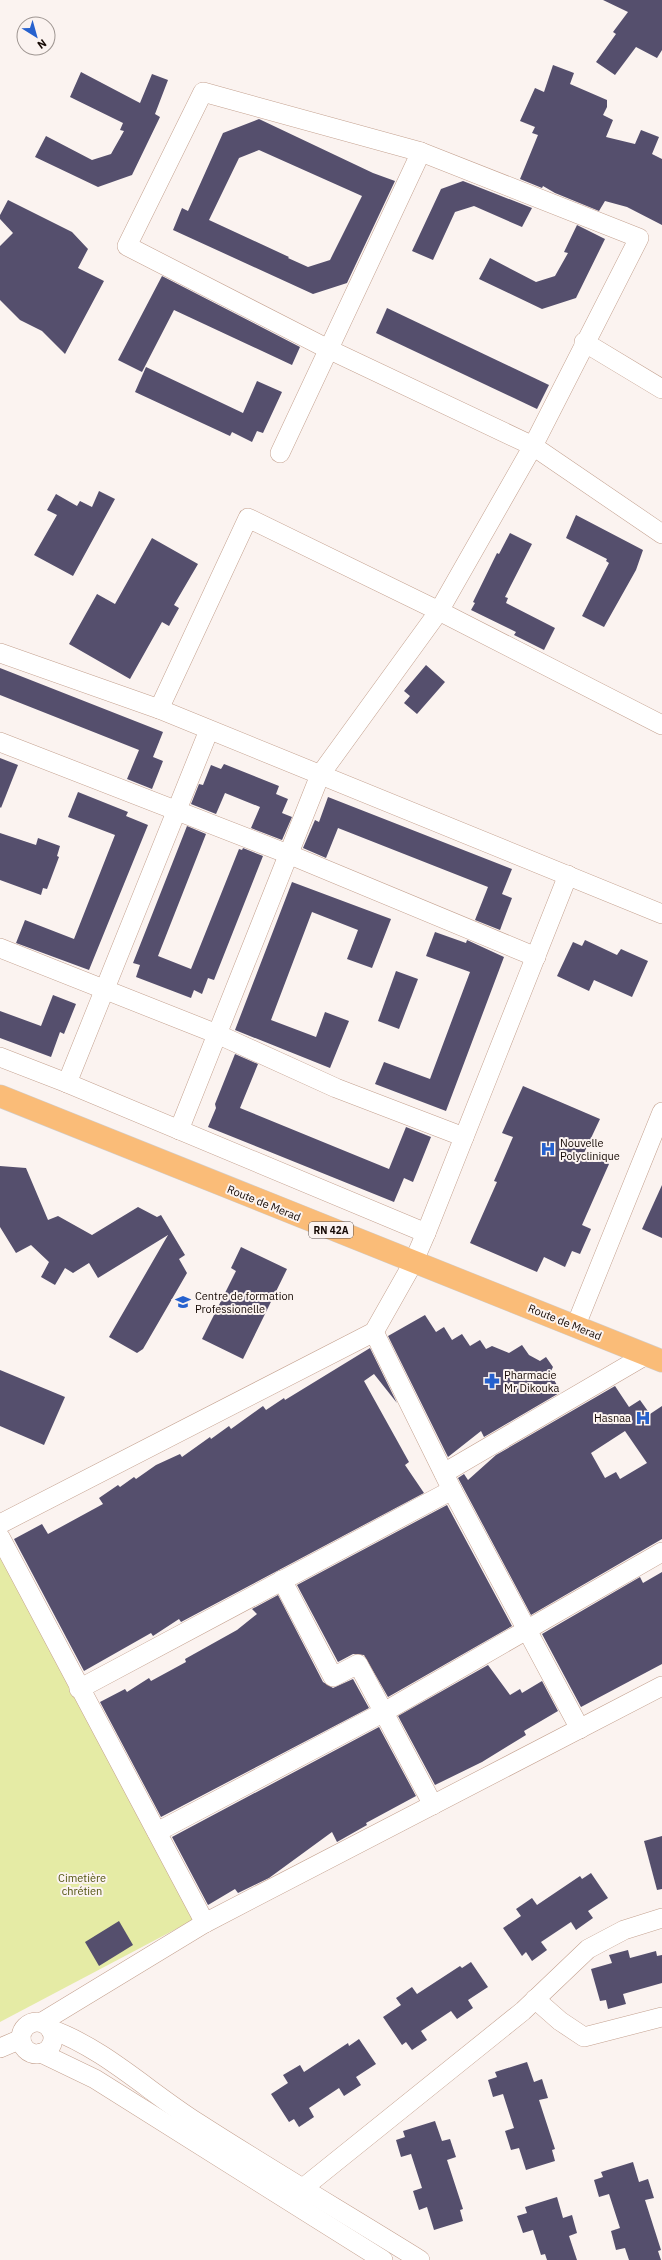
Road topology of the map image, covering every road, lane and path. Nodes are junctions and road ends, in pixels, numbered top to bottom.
1 (421, 152) junction
2 (584, 342) junction
3 (328, 349) junction
4 (662, 389) edge
5 (533, 446) junction
6 (280, 453) dead end
7 (662, 534) edge
8 (439, 611) junction
9 (0, 653) edge
10 (159, 709) junction
11 (662, 726) edge
12 (208, 730) junction
13 (0, 742) edge
14 (320, 775) junction
15 (176, 811) junction
16 (288, 854) junction
17 (568, 876) junction
18 (662, 914) edge
19 (0, 948) edge
20 (536, 957) junction
21 (105, 989) junction
22 (217, 1034) junction
23 (0, 1057) edge
24 (67, 1083) junction
25 (0, 1096) edge
26 (662, 1112) edge
27 (179, 1130) junction
28 (464, 1137) junction
29 (426, 1234) junction
30 (413, 1263) junction
31 (576, 1325) junction
32 (374, 1332) junction
33 (654, 1358) edge
34 (448, 1482) junction
35 (0, 1524) edge
36 (0, 1537) edge
37 (662, 1552) edge
38 (282, 1580) junction
39 (526, 1629) junction
40 (662, 1686) edge
41 (79, 1688) junction
42 (384, 1712) junction
43 (580, 1728) junction
44 (433, 1805) junction
45 (156, 1832) junction
46 (662, 1918) edge
47 (205, 1923) junction
48 (535, 1999) junction
49 (662, 2017) edge
50 (46, 2025) junction
51 (21, 2040) junction
52 (0, 2048) edge
53 (41, 2053) junction
54 (303, 2188) junction
55 (383, 2260) edge
56 (420, 2260) edge

1 - 2 street
1 - 3 street
1 - 3 street
2 - 4 street
2 - 5 street
3 - 5 street
3 - 6 street
5 - 7 street
5 - 8 street
8 - 10 street
8 - 11 street
8 - 14 street
9 - 10 street
10 - 12 street
12 - 14 street
12 - 15 street
13 - 15 street
14 - 16 street
14 - 17 street
15 - 16 street
15 - 21 street
16 - 20 street
16 - 22 street
17 - 18 street
17 - 20 street
19 - 21 street
20 - 28 street
21 - 22 street
21 - 24 street
22 - 27 street
22 - 28 street
23 - 24 street
24 - 27 street
25 - 30 main road, Route de Merad / RN 42A
26 - 31 street
27 - 29 street
28 - 29 street
29 - 30 street
30 - 31 main road, Route de Merad / RN 42A
30 - 32 street
31 - 33 main road, Route de Merad / RN 42A
32 - 34 street
32 - 35 street
33 - 34 street
34 - 38 street
34 - 39 street
36 - 41 street
37 - 39 street
38 - 41 street
38 - 42 street
39 - 42 street
39 - 43 street
40 - 43 street
41 - 45 street
42 - 44 street
42 - 45 street
43 - 44 street
44 - 47 street
45 - 47 street
46 - 48 street
47 - 50 street
48 - 49 street
48 - 54 street
50 - 51 street
50 - 53 street
50 - 54 street
51 - 52 street
51 - 53 street
53 - 55 street
54 - 56 street

